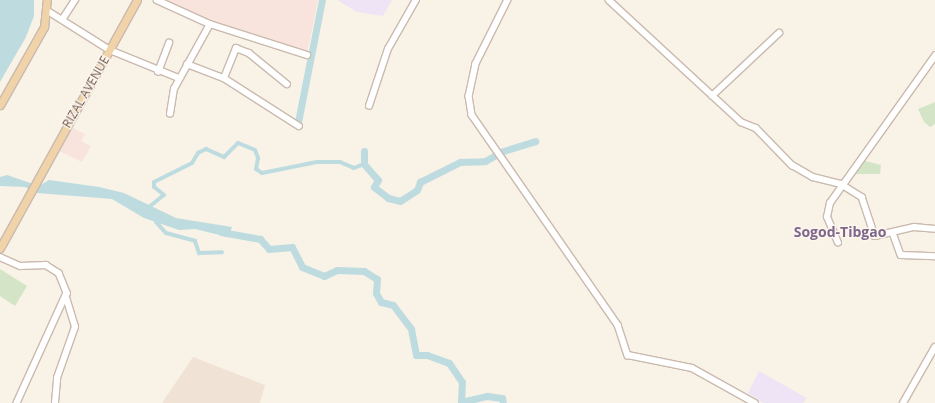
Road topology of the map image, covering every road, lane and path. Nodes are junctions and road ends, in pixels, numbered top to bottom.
1 (47, 0) edge
2 (75, 0) edge
3 (137, 0) edge
4 (157, 0) edge
5 (416, 0) edge
6 (508, 0) edge
7 (609, 0) edge
8 (48, 11) junction
9 (62, 20) junction
10 (210, 24) junction
11 (779, 33) dead end
12 (169, 43) dead end
13 (110, 50) junction
14 (307, 55) dead end
15 (935, 56) edge
16 (187, 64) junction
17 (158, 72) junction
18 (179, 78) junction
19 (224, 78) junction
20 (287, 84) dead end
21 (712, 96) junction
22 (0, 105) edge
23 (368, 106) dead end
24 (170, 114) dead end
25 (299, 126) dead end
26 (841, 184) junction
27 (935, 229) edge
28 (893, 233) junction
29 (838, 243) dead end
30 (0, 248) edge
31 (935, 256) edge
32 (0, 257) edge
33 (66, 298) junction
34 (935, 347) edge
35 (17, 403) edge
36 (55, 403) edge
37 (755, 403) edge
38 (903, 403) edge

1 - 8 main road
2 - 9 street
3 - 13 main road, RIZAL AVENUE
4 - 10 street
5 - 23 street
6 - 37 street
7 - 21 street
8 - 9 street
8 - 22 main road
9 - 13 street
10 - 14 street
10 - 16 street
11 - 21 street
12 - 17 street
13 - 17 street
13 - 30 main road, RIZAL AVENUE
15 - 26 street
16 - 18 street
16 - 19 street
17 - 18 street
18 - 24 street
19 - 20 street
19 - 25 street
21 - 26 street
26 - 28 street
26 - 29 street
27 - 28 street
28 - 31 street
32 - 33 street
33 - 35 street
33 - 36 street
34 - 38 street

